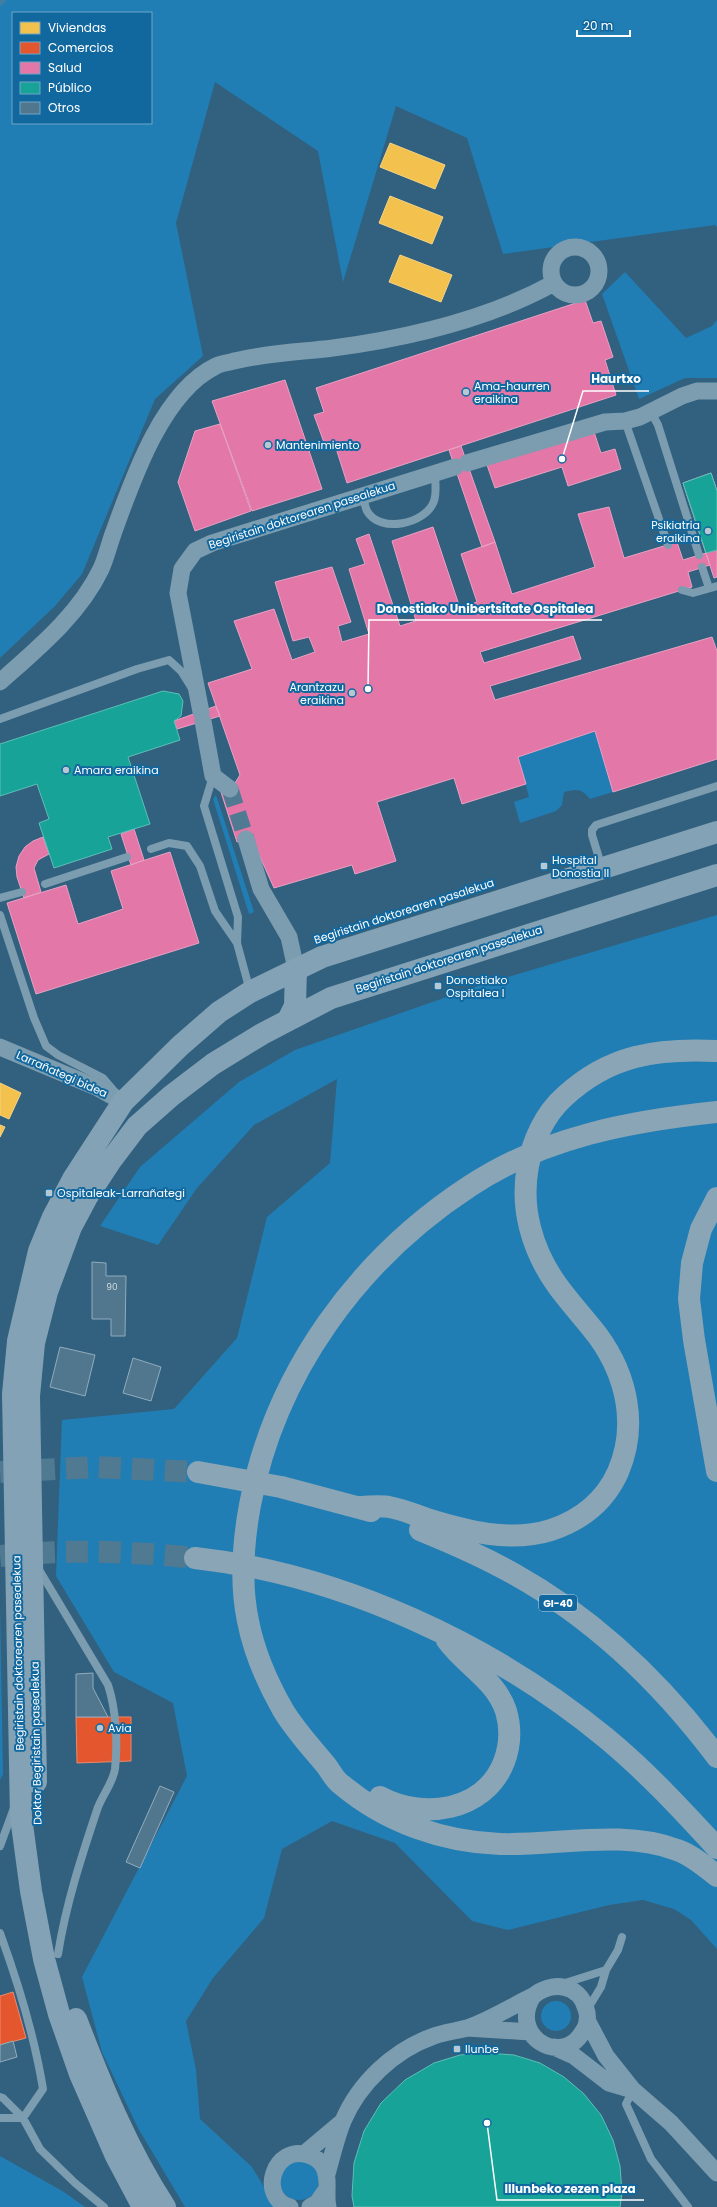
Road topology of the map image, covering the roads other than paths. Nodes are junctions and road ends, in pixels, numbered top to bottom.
1 (554, 283) dead end
2 (717, 391) edge
3 (651, 412) junction
4 (625, 421) junction
5 (435, 473) junction
6 (363, 496) junction
7 (668, 545) dead end
8 (698, 555) dead end
9 (702, 567) dead end
10 (713, 587) edge
11 (682, 590) dead end
12 (0, 682) edge
13 (201, 712) junction
14 (0, 719) edge
15 (213, 776) junction
16 (717, 786) edge
17 (230, 789) tunnel mouth
18 (717, 823) edge
19 (717, 832) edge
20 (246, 839) tunnel mouth
21 (151, 849) dead end
22 (127, 857) dead end
23 (601, 864) junction
24 (717, 875) edge
25 (45, 884) dead end
26 (22, 892) dead end
27 (681, 896) dead end
28 (0, 898) edge
29 (461, 904) dead end
30 (0, 914) edge
31 (237, 943) junction
32 (321, 948) dead end
33 (312, 952) dead end
34 (295, 962) junction
35 (275, 970) dead end
36 (249, 988) junction
37 (288, 1020) junction
38 (197, 1025) junction
39 (0, 1046) edge
40 (717, 1051) edge
41 (233, 1052) junction
42 (196, 1077) junction
43 (171, 1096) junction
44 (123, 1102) junction
45 (717, 1112) edge
46 (717, 1115) edge
47 (678, 1116) junction
48 (87, 1197) junction
49 (717, 1198) edge
50 (50, 1281) joint
51 (717, 1471) edge
52 (198, 1472) tunnel mouth
53 (359, 1507) junction
54 (195, 1558) tunnel mouth
55 (32, 1559) junction
56 (440, 1631) junction
57 (717, 1757) edge
58 (327, 1766) junction
59 (22, 1790) junction
60 (0, 1846) edge
61 (717, 1848) edge
62 (717, 1876) edge
63 (0, 1933) edge
64 (622, 1937) dead end
65 (58, 1954) junction
66 (606, 1970) junction
67 (559, 1985) junction
68 (533, 1996) junction
69 (587, 2015) junction
70 (467, 2028) junction
71 (530, 2032) junction
72 (554, 2047) junction
73 (633, 2090) junction
74 (0, 2097) edge
75 (0, 2118) edge
76 (23, 2118) junction
77 (342, 2122) junction
78 (304, 2154) junction
79 (717, 2173) edge
80 (326, 2182) junction
81 (104, 2207) edge
82 (143, 2207) edge
83 (165, 2207) edge
84 (290, 2207) edge
85 (310, 2207) edge
86 (328, 2207) edge
87 (688, 2207) edge

1 - 12 street
2 - 3 street, Begiristain doktorearen pasealekua
3 - 4 street, Begiristain doktorearen pasealekua
3 - 8 lane
4 - 5 street, Begiristain doktorearen pasealekua
4 - 7 lane
5 - 6 street, Begiristain doktorearen pasealekua
5 - 6 lane
6 - 13 street, Begiristain doktorearen pasealekua
9 - 10 lane
10 - 11 lane
13 - 14 lane
13 - 15 street, Begiristain doktorearen pasealekua
15 - 17 street
15 - 31 lane
16 - 23 lane
18 - 23 lane, Begiristain doktorearen pasalekua
19 - 23 main road
20 - 34 street
21 - 31 lane
22 - 25 lane
23 - 29 lane, Begiristain doktorearen pasalekua
23 - 34 main road, Begiristain doktorearen pasealekua
24 - 37 main road, Begiristain doktorearen pasealekua
26 - 28 lane
27 - 41 lane
30 - 44 lane
31 - 36 lane
32 - 33 lane, Begiristain doktorearen pasalekua
34 - 36 main road, Begiristain doktorearen pasealekua
34 - 37 main road
35 - 36 lane
36 - 38 main road, Begiristain doktorearen pasealekua
37 - 41 main road, Begiristain doktorearen pasealekua
38 - 42 main road, Begiristain doktorearen pasealekua
38 - 44 main road, Begiristain doktorearen pasealekua
39 - 44 street, Larrañategi bidea
40 - 53 highway
41 - 42 main road, Begiristain doktorearen pasealekua
42 - 43 main road, Begiristain doktorearen pasealekua
43 - 44 main road, Begiristain doktorearen pasealekua
43 - 48 main road, Begiristain doktorearen pasealekua
44 - 48 main road, Begiristain doktorearen pasealekua
44 - 59 main road, Begiristain doktorearen pasealekua
45 - 47 highway
46 - 47 highway
47 - 58 highway
48 - 50 main road, Begiristain doktorearen pasealekua
49 - 51 highway
50 - 55 main road, Doktor Begiristain pasealekua
52 - 53 highway, GI-40
53 - 57 highway, GI-40
54 - 56 highway
55 - 65 main road, Doktor Begiristain pasealekua
55 - 65 lane
56 - 58 highway
56 - 61 highway
58 - 62 highway
59 - 60 lane
59 - 82 main road, Begiristain doktorearen pasealekua
63 - 76 lane
64 - 66 lane
65 - 83 main road, Doktor Begiristain pasealekua
66 - 67 lane
66 - 69 lane
67 - 68 street
67 - 69 street
68 - 70 street
68 - 71 street
69 - 72 street
69 - 73 street
70 - 71 street
70 - 77 street
71 - 72 street
72 - 73 street
73 - 79 street
73 - 87 lane
74 - 76 lane
75 - 76 lane
76 - 81 lane
77 - 78 street
77 - 80 street
78 - 80 street
78 - 84 street
80 - 85 street
80 - 86 street

